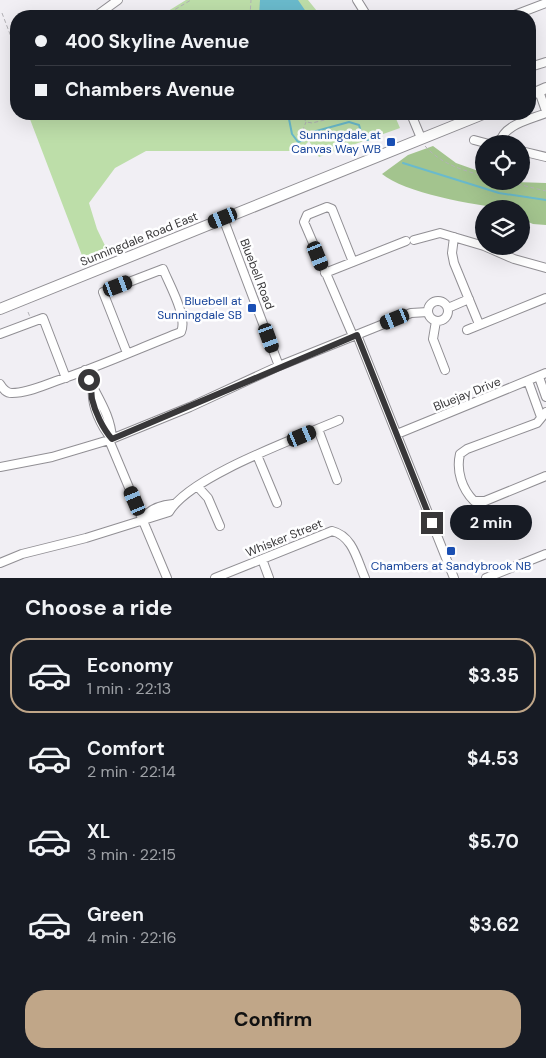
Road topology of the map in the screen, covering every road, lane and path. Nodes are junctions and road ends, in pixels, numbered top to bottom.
1 (118, 0) edge
2 (191, 0) edge
3 (546, 3) edge
4 (104, 10) edge
5 (174, 10) edge
6 (528, 10) edge
7 (2, 13) dead end
8 (10, 34) edge
9 (538, 91) edge
10 (546, 112) edge
11 (305, 120) edge
12 (327, 120) edge
13 (414, 120) edge
14 (468, 120) edge
15 (527, 120) edge
16 (307, 122) junction
17 (503, 135) edge
18 (300, 137) dead end
19 (421, 138) junction
20 (530, 153) edge
21 (432, 154) dead end
22 (546, 157) edge
23 (475, 174) edge
24 (530, 188) edge
25 (546, 192) edge
26 (223, 218) junction
27 (454, 238) junction
28 (475, 244) edge
29 (505, 255) edge
30 (353, 262) junction
31 (546, 268) edge
32 (325, 273) junction
33 (546, 298) edge
34 (469, 299) junction
35 (448, 308) junction
36 (0, 310) edge
37 (428, 312) junction
38 (436, 321) junction
39 (479, 324) junction
40 (467, 330) dead end
41 (0, 334) edge
42 (355, 335) junction
43 (127, 353) junction
44 (279, 366) junction
45 (85, 370) junction
46 (445, 370) dead end
47 (542, 375) edge
48 (66, 378) junction
49 (528, 381) junction
50 (0, 384) edge
51 (546, 397) edge
52 (544, 415) edge
53 (339, 420) dead end
54 (318, 429) junction
55 (397, 434) junction
56 (111, 439) junction
57 (257, 455) junction
58 (0, 467) edge
59 (546, 476) edge
60 (337, 480) dead end
61 (198, 486) junction
62 (277, 503) dead end
63 (143, 519) junction
64 (220, 526) dead end
65 (546, 554) edge
66 (262, 559) junction
67 (0, 563) edge
68 (167, 578) edge
69 (215, 578) edge
70 (269, 578) edge
71 (365, 578) edge
72 (454, 578) edge
73 (486, 578) edge

1 - 4 street
2 - 5 path
3 - 6 street
7 - 8 path
9 - 10 street
11 - 16 path
12 - 16 path
13 - 19 street
14 - 19 main road, Sunningdale Road East
15 - 17 street
16 - 18 path
19 - 26 main road, Sunningdale Road East
20 - 22 street
21 - 23 path
24 - 25 path
26 - 36 main road, Sunningdale Road East
26 - 44 street, Bluebell Road
27 - 28 street
27 - 30 street
27 - 34 street
29 - 31 street
30 - 32 street
30 - 32 street
32 - 42 street
33 - 39 street
34 - 35 street
34 - 39 street
35 - 37 street
35 - 38 street
37 - 38 street
37 - 42 street
38 - 46 street
39 - 40 street
41 - 48 street
42 - 44 street
42 - 55 street
43 - 43 street
43 - 45 street
44 - 56 street
45 - 48 street
45 - 56 street
47 - 49 street, Bluejay Drive
47 - 51 street
48 - 50 street
49 - 52 street
49 - 55 street, Bluejay Drive
52 - 59 street
53 - 54 street
54 - 57 street
54 - 60 street
55 - 72 street
56 - 58 street
56 - 63 street
57 - 61 street
57 - 62 street
61 - 63 street
61 - 64 street
63 - 67 street
63 - 68 street
65 - 73 street
66 - 69 street, Whisker Street
66 - 70 street
66 - 71 street, Whisker Street

